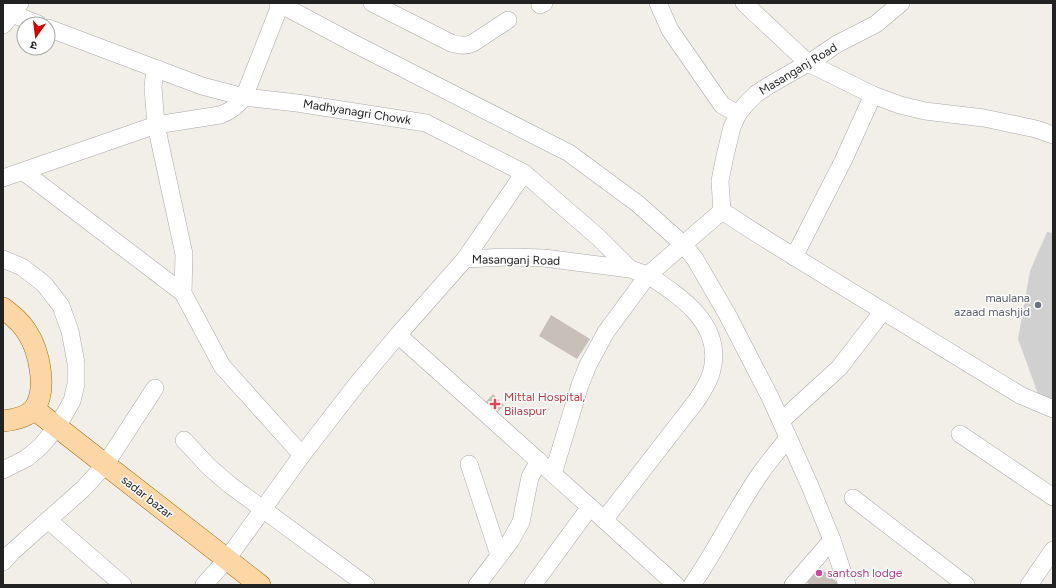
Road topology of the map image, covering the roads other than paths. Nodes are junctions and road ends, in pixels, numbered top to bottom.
1 (280, 3) edge
2 (372, 3) edge
3 (658, 3) edge
4 (744, 3) edge
5 (901, 3) edge
6 (8, 10) edge
7 (21, 16) edge
8 (508, 20) dead end
9 (56, 31) edge
10 (808, 63) junction
11 (158, 69) junction
12 (874, 95) junction
13 (244, 97) junction
14 (738, 114) junction
15 (156, 125) junction
16 (1053, 135) edge
17 (24, 172) junction
18 (524, 173) junction
19 (3, 178) edge
20 (722, 211) junction
21 (684, 245) junction
22 (794, 257) junction
23 (3, 259) edge
24 (465, 259) junction
25 (630, 269) junction
26 (648, 275) junction
27 (183, 293) junction
28 (3, 308) edge
29 (883, 311) junction
30 (398, 335) junction
31 (154, 388) dead end
32 (34, 409) junction
33 (1053, 410) edge
34 (3, 421) edge
35 (781, 421) junction
36 (56, 427) junction
37 (960, 434) dead end
38 (788, 438) junction
39 (184, 440) dead end
40 (302, 455) junction
41 (539, 461) junction
42 (469, 464) dead end
43 (105, 465) junction
44 (3, 470) edge
45 (553, 474) junction
46 (1053, 497) edge
47 (853, 498) dead end
48 (590, 507) junction
49 (262, 510) junction
50 (48, 520) junction
51 (604, 520) junction
52 (832, 540) junction
53 (1053, 550) edge
54 (499, 556) junction
55 (227, 559) junction
56 (3, 562) edge
57 (123, 585) edge
58 (204, 585) edge
59 (260, 585) edge
60 (366, 585) edge
61 (477, 585) edge
62 (533, 585) edge
63 (676, 585) edge
64 (692, 585) edge
65 (793, 585) edge
66 (847, 585) edge
67 (966, 585) edge
68 (1029, 585) edge

1 - 13 street
1 - 21 street
2 - 8 street
3 - 14 street
4 - 10 street
5 - 10 street, Masanganj Road
6 - 7 street
9 - 11 street, Madhyanagri Chowk
10 - 12 street
10 - 14 street, Masanganj Road
11 - 13 street, Madhyanagri Chowk
11 - 15 street
12 - 16 street
12 - 22 street
13 - 15 street
13 - 18 street, Madhyanagri Chowk
14 - 20 street, Masanganj Road
15 - 17 street
15 - 27 street
17 - 19 street
17 - 27 street
18 - 24 street
18 - 25 street, Madhyanagri Chowk
20 - 21 street
20 - 22 street
21 - 26 street
21 - 35 street
22 - 29 street
23 - 36 street
24 - 25 street, Masanganj Road
24 - 30 street
25 - 26 street, Masanganj Road
26 - 45 street
26 - 51 street, Masanganj Road
27 - 40 street
28 - 32 main road
29 - 33 street
29 - 35 street
30 - 40 street
30 - 41 street
31 - 43 street
32 - 34 main road
32 - 36 main road, sadar bazar
35 - 38 street
36 - 43 main road, sadar bazar
36 - 44 street
37 - 46 street
38 - 52 street
38 - 64 street
39 - 49 street
40 - 49 street
41 - 45 street
41 - 54 street
42 - 54 street
43 - 50 street
43 - 55 main road, sadar bazar
45 - 48 street
47 - 67 street
48 - 51 street
48 - 62 street
49 - 55 street
49 - 60 street
50 - 56 street
50 - 57 street
51 - 63 street
52 - 65 street
52 - 66 street
53 - 68 street
54 - 61 street
55 - 58 street
55 - 59 main road, sadar bazar

